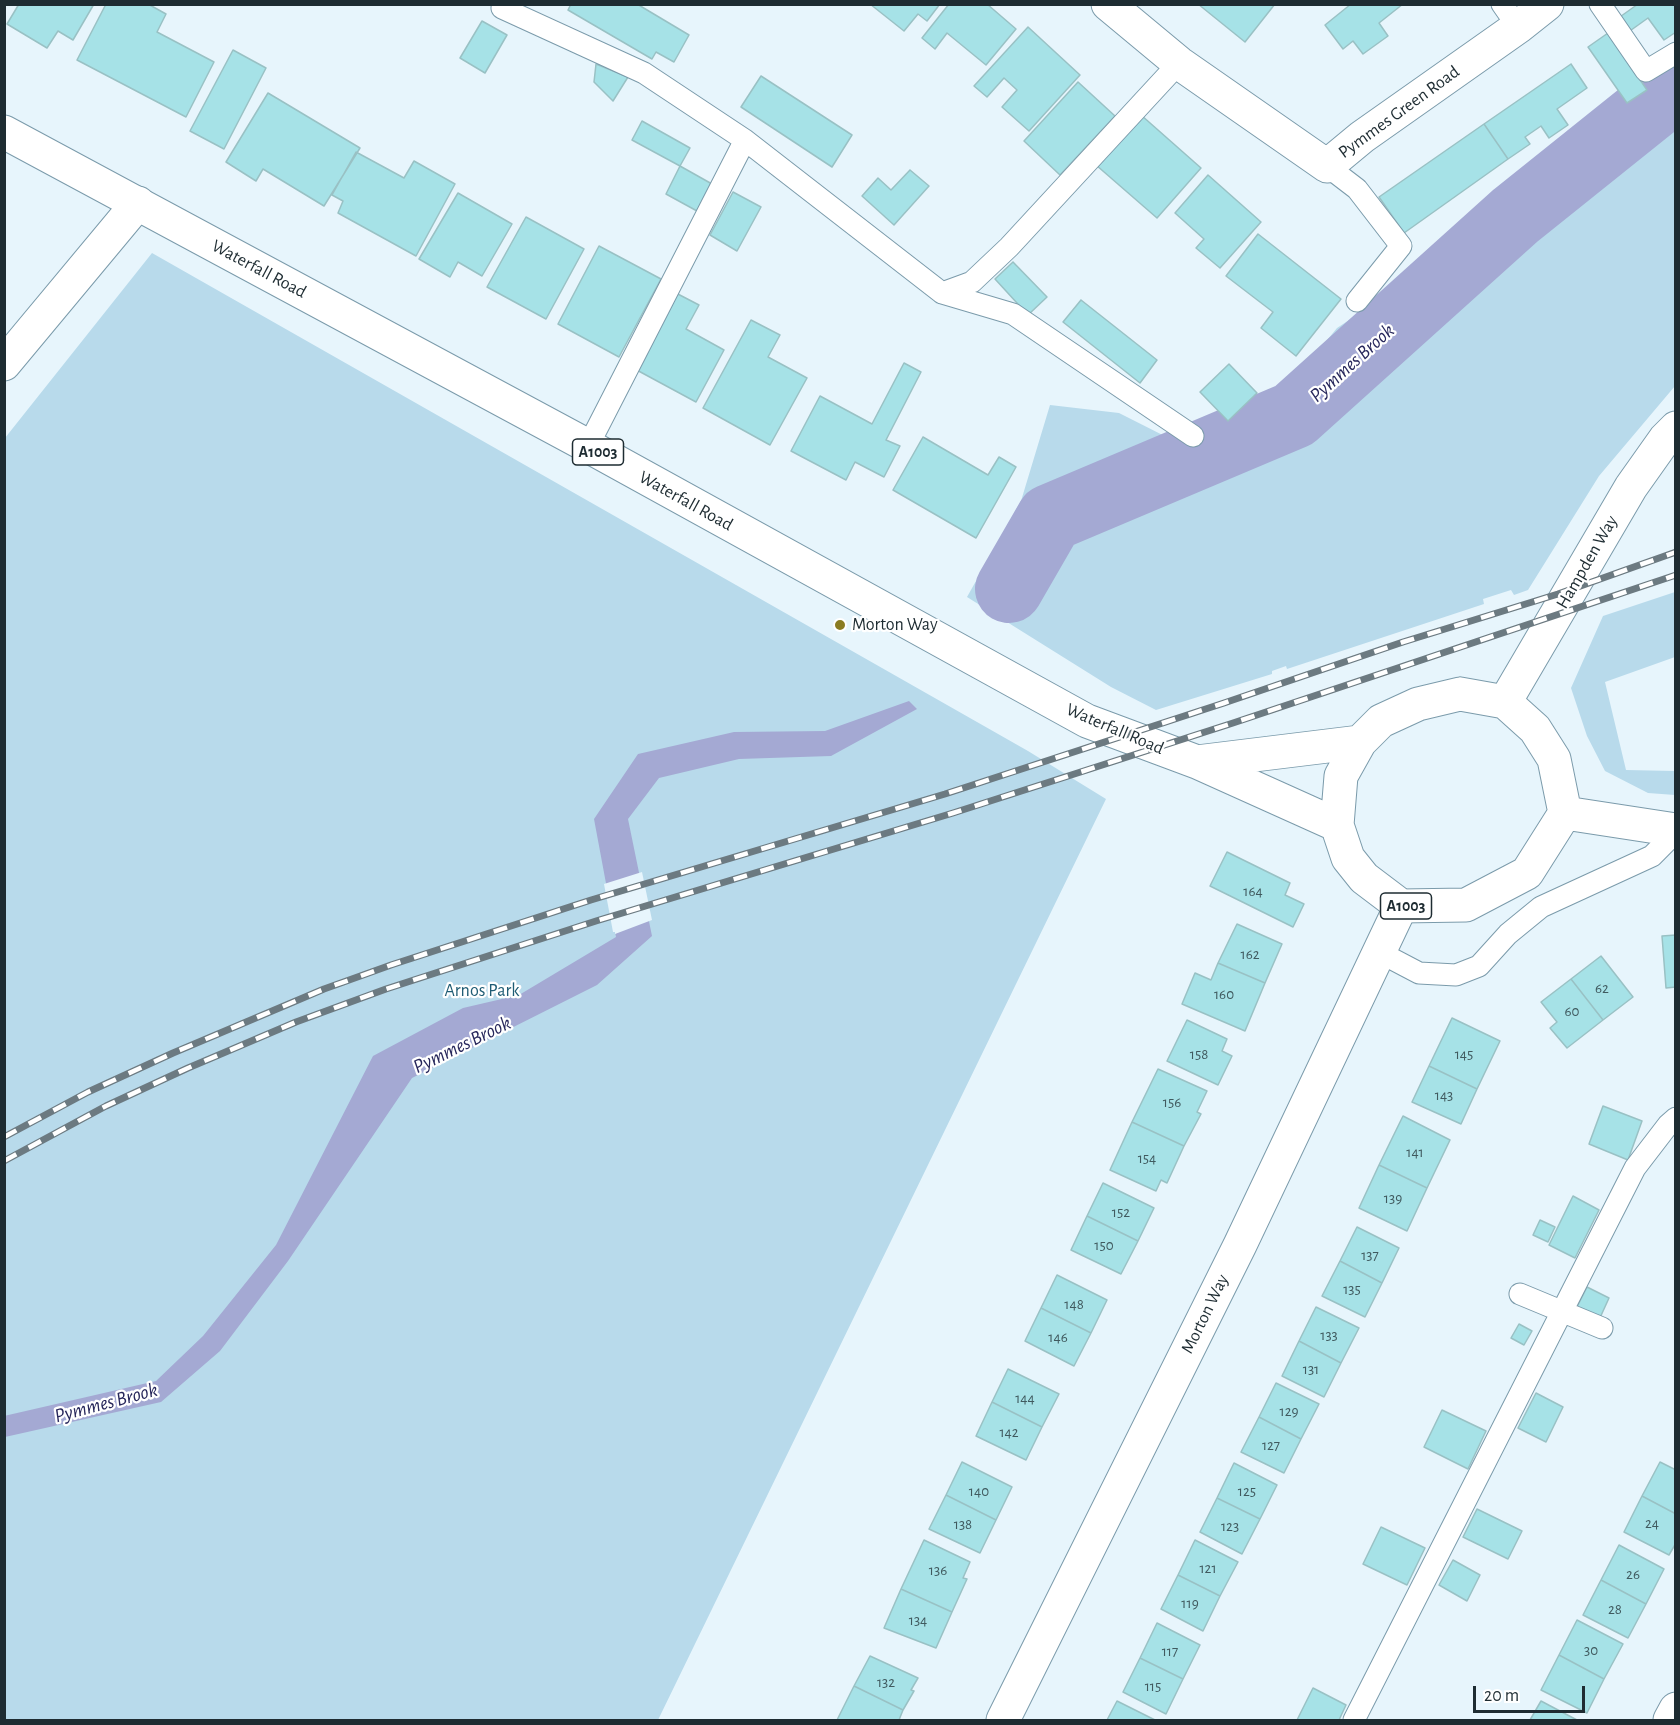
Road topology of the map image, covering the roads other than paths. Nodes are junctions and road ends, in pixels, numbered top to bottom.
1 (1108, 4) edge
2 (1547, 4) edge
3 (1600, 4) edge
4 (502, 8) dead end
5 (1510, 16) edge
6 (1676, 53) edge
7 (1179, 63) junction
8 (4, 132) edge
9 (745, 140) junction
10 (1327, 166) junction
11 (138, 203) junction
12 (942, 293) junction
13 (1357, 301) dead end
14 (4, 364) edge
15 (1676, 428) edge
16 (1193, 436) dead end
17 (588, 446) junction
18 (1505, 702) junction
19 (1360, 742) junction
20 (1197, 762) junction
21 (1565, 813) junction
22 (1337, 825) junction
23 (1676, 831) edge
24 (1401, 906) junction
25 (1379, 952) junction
26 (1676, 1118) edge
27 (1520, 1294) dead end
28 (1562, 1312) junction
29 (1602, 1328) dead end
30 (1676, 1709) edge
31 (1003, 1720) edge
32 (1354, 1720) edge
33 (1670, 1720) edge

1 - 7 main road, Pymmes Green Road
2 - 5 main road, Pymmes Green Road
3 - 6 lane
4 - 9 lane
5 - 10 main road, Pymmes Green Road
7 - 10 main road, Pymmes Green Road
7 - 12 lane
8 - 11 main road, Waterfall Road / A1003
9 - 12 lane
9 - 17 lane
10 - 13 lane
11 - 14 main road
11 - 17 main road, Waterfall Road / A1003
12 - 16 lane
15 - 18 main road, Hampden Way
17 - 20 main road, Waterfall Road / A1003
18 - 19 main road, A1003
18 - 21 main road
19 - 20 main road, Waterfall Road / A1003
19 - 22 main road, A1003
20 - 22 main road
21 - 23 main road
21 - 24 main road, A1003
22 - 24 main road, A1003
23 - 25 lane
24 - 25 main road, Morton Way
25 - 31 main road, Morton Way
26 - 28 lane
27 - 28 lane
28 - 29 lane
28 - 32 lane
30 - 33 main road

